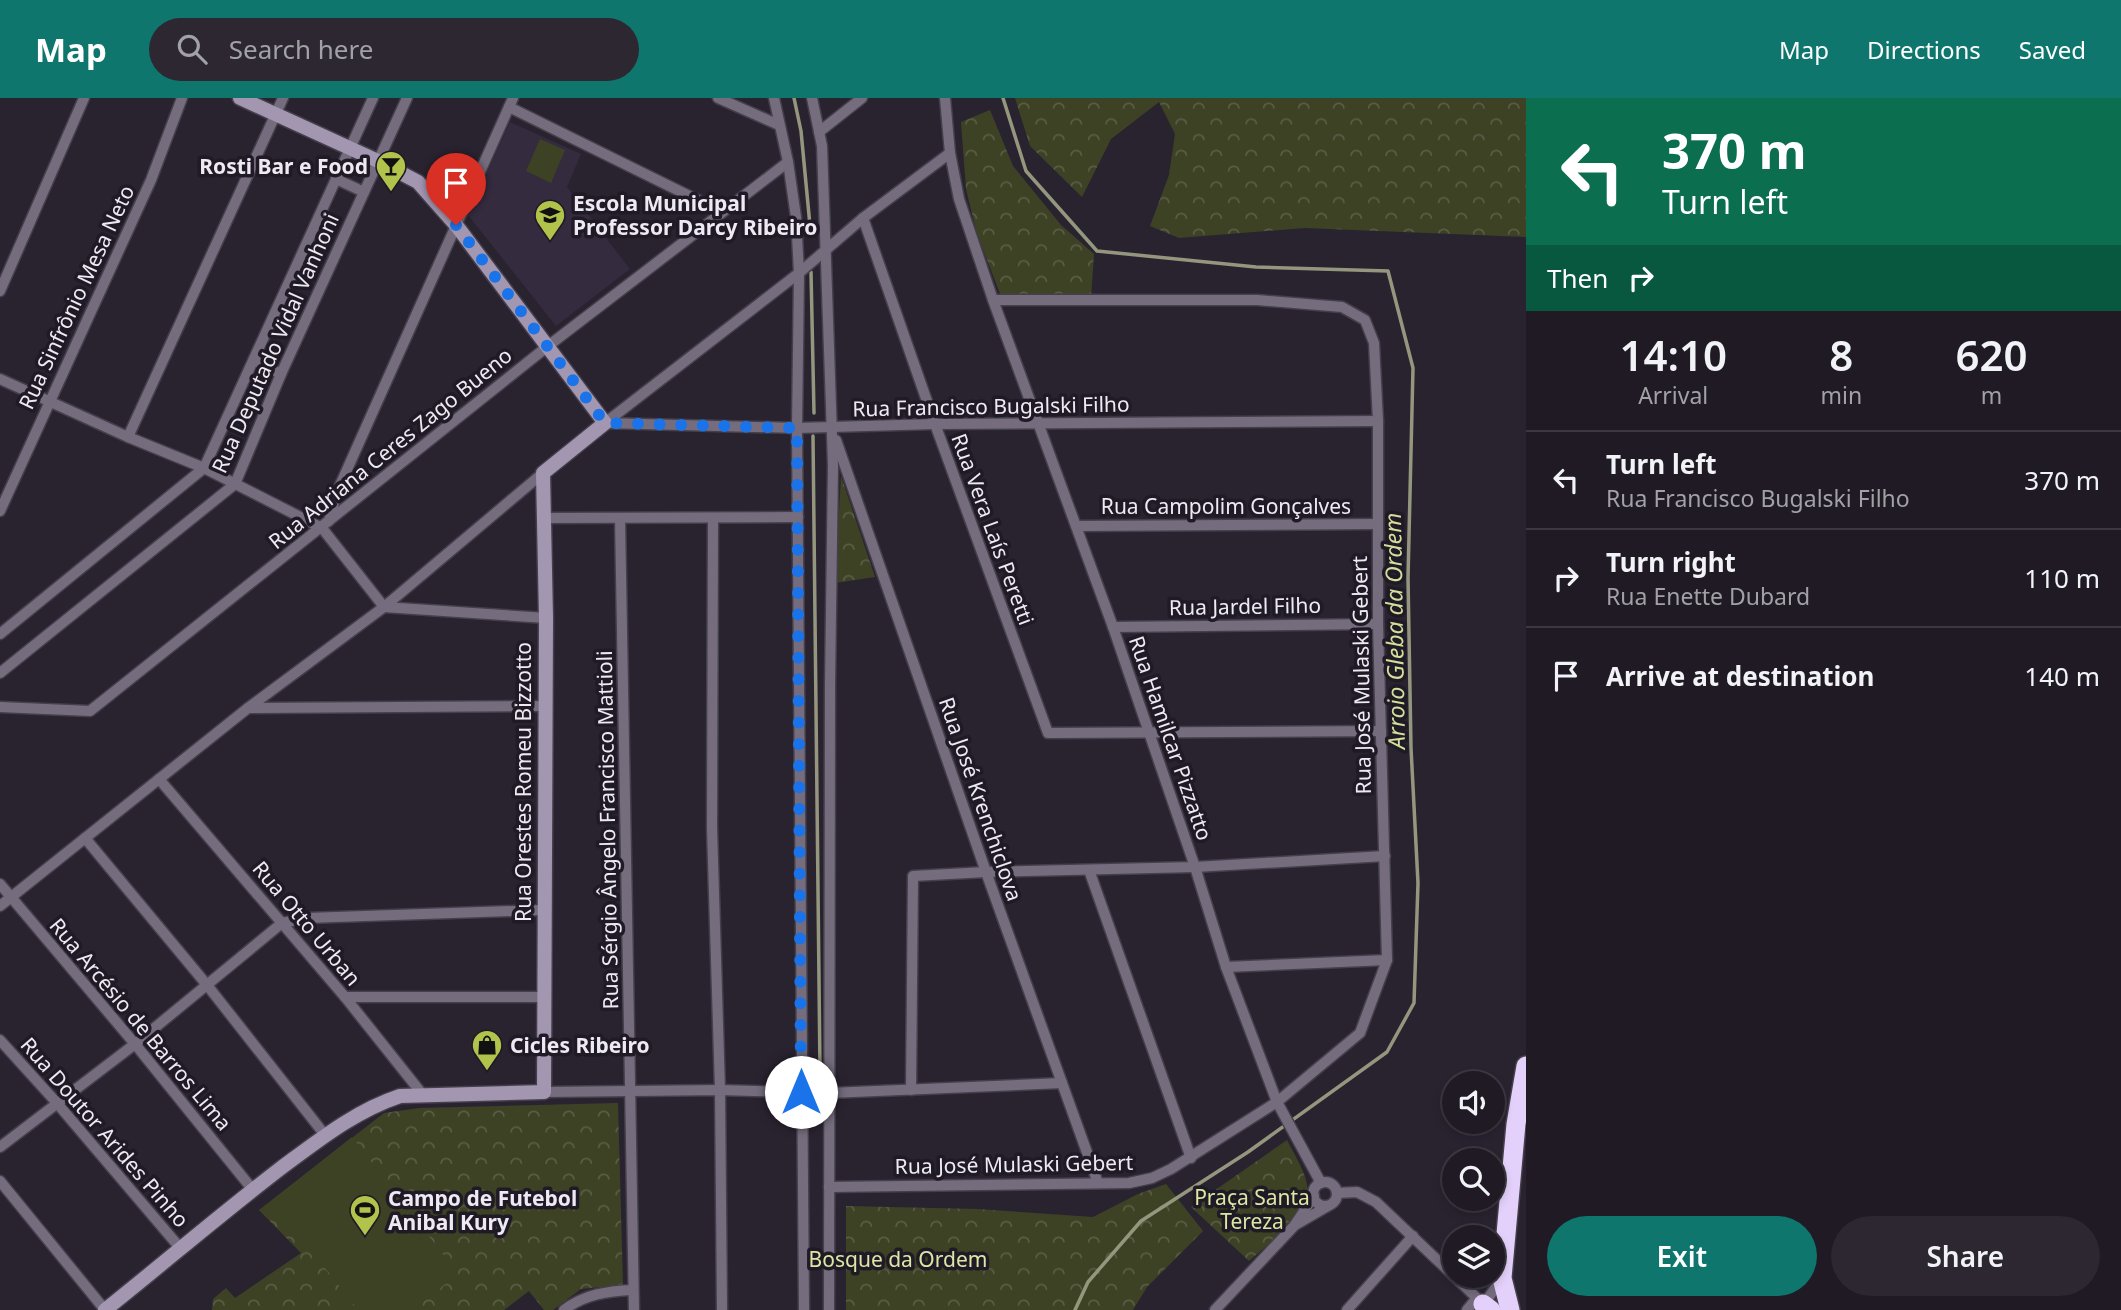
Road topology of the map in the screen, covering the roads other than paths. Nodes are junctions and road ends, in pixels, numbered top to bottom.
1 (85, 98) edge
2 (182, 98) edge
3 (240, 98) edge
4 (282, 98) edge
5 (373, 98) edge
6 (407, 98) edge
7 (718, 98) edge
8 (774, 98) edge
9 (812, 98) edge
10 (862, 98) edge
11 (945, 98) edge
12 (511, 103) edge
13 (275, 115) junction
14 (779, 125) junction
15 (819, 132) junction
16 (351, 148) junction
17 (950, 153) junction
18 (378, 161) junction
19 (788, 163) junction
20 (336, 179) junction
21 (364, 192) junction
22 (722, 212) junction
23 (863, 218) junction
24 (456, 225) junction
25 (826, 249) junction
26 (799, 273) junction
27 (0, 291) edge
28 (993, 300) junction
29 (548, 346) junction
30 (254, 360) junction
31 (281, 374) junction
32 (0, 379) edge
33 (49, 401) junction
34 (1378, 421) junction
35 (605, 423) junction
36 (935, 425) junction
37 (1040, 425) junction
38 (832, 427) junction
39 (797, 428) junction
40 (128, 437) junction
41 (204, 468) junction
42 (543, 473) junction
43 (235, 484) junction
44 (0, 510) edge
45 (798, 517) junction
46 (545, 518) junction
47 (620, 518) junction
48 (713, 518) junction
49 (326, 524) junction
50 (1376, 524) junction
51 (1076, 526) junction
52 (384, 607) junction
53 (546, 618) junction
54 (1378, 624) junction
55 (1113, 627) junction
56 (0, 634) edge
57 (0, 673) edge
58 (545, 706) junction
59 (0, 707) edge
60 (248, 708) junction
61 (1381, 730) junction
62 (1149, 732) junction
63 (159, 779) junction
64 (85, 838) junction
65 (1385, 856) junction
66 (1195, 867) junction
67 (1089, 870) junction
68 (986, 872) junction
69 (0, 884) edge
70 (11, 897) junction
71 (0, 906) edge
72 (543, 910) junction
73 (282, 923) junction
74 (1387, 960) junction
75 (1226, 967) junction
76 (207, 985) junction
77 (345, 997) junction
78 (543, 997) junction
79 (0, 1040) edge
80 (135, 1044) junction
81 (1526, 1066) edge
82 (1062, 1083) junction
83 (720, 1090) junction
84 (911, 1090) junction
85 (630, 1091) junction
86 (544, 1092) junction
87 (801, 1092) junction
88 (829, 1093) junction
89 (423, 1095) junction
90 (56, 1102) junction
91 (1278, 1105) junction
92 (326, 1135) junction
93 (0, 1147) edge
94 (1191, 1158) junction
95 (0, 1181) edge
96 (1098, 1183) junction
97 (1321, 1184) junction
98 (829, 1186) junction
99 (253, 1190) junction
100 (1337, 1193) junction
101 (1314, 1196) junction
102 (1329, 1206) junction
103 (1294, 1226) junction
104 (1413, 1236) junction
105 (1505, 1245) edge
106 (181, 1249) junction
107 (1442, 1264) edge
108 (1464, 1288) edge
109 (1494, 1288) edge
110 (1504, 1288) edge
111 (633, 1290) junction
112 (1480, 1306) edge
113 (105, 1310) edge
114 (564, 1310) edge
115 (634, 1310) edge
116 (722, 1310) edge
117 (804, 1310) edge
118 (829, 1310) edge
119 (1215, 1310) edge
120 (1347, 1310) edge
121 (1510, 1310) edge

1 - 27 street
2 - 33 street, Rua Sinfrônio Mesa Neto
3 - 13 street
4 - 13 street
5 - 16 street, Rua Deputado Vidal Vanhoni
6 - 18 street, Rua Deputado Vidal Vanhoni
7 - 14 street
8 - 14 street
9 - 15 street
10 - 15 street
11 - 17 street
12 - 22 street
12 - 24 street
13 - 16 street
13 - 40 street
14 - 19 street
15 - 25 street
16 - 18 street
16 - 20 street, Rua Deputado Vidal Vanhoni
17 - 23 street
17 - 28 street
18 - 21 street, Rua Deputado Vidal Vanhoni
18 - 24 street
19 - 22 street, Rua Adriana Ceres Zago Bueno
19 - 26 street
20 - 21 street
20 - 30 street, Rua Deputado Vidal Vanhoni
21 - 31 street, Rua Deputado Vidal Vanhoni
22 - 29 street, Rua Adriana Ceres Zago Bueno
23 - 25 street
23 - 36 street, Rua Vera Laís Peretti
24 - 29 street
24 - 49 street
25 - 26 street
25 - 38 street
26 - 35 street
26 - 39 street
28 - 34 street, Rua José Mulaski Gebert
28 - 37 street, Rua Hamilcar Pizzatto
29 - 35 street
29 - 49 street, Rua Adriana Ceres Zago Bueno
30 - 31 street
30 - 41 street, Rua Deputado Vidal Vanhoni
31 - 43 street, Rua Deputado Vidal Vanhoni
32 - 33 street
33 - 40 street
33 - 44 street, Rua Sinfrônio Mesa Neto
34 - 37 street, Rua Francisco Bugalski Filho
34 - 50 street, Rua José Mulaski Gebert
35 - 39 street, Rua Francisco Bugalski Filho
35 - 42 street
36 - 37 street, Rua Francisco Bugalski Filho
36 - 38 street, Rua Francisco Bugalski Filho
36 - 62 street, Rua Vera Laís Peretti
37 - 51 street, Rua Hamilcar Pizzatto
38 - 39 street, Rua Francisco Bugalski Filho
38 - 68 street, Rua José Krenchiclova
38 - 88 street
39 - 45 street
40 - 41 street
41 - 43 street
41 - 56 street, Rua Deputado Vidal Vanhoni
42 - 46 street, Rua Orestes Romeu Bizzotto
42 - 52 street
43 - 49 street
43 - 57 street, Rua Deputado Vidal Vanhoni
45 - 48 street
45 - 87 street
46 - 47 street
46 - 53 street, Rua Orestes Romeu Bizzotto
47 - 48 street
47 - 85 street, Rua Sérgio Ângelo Francisco Mattioli
48 - 83 street
49 - 52 street
49 - 59 street, Rua Adriana Ceres Zago Bueno
50 - 51 street, Rua Campolim Gonçalves
50 - 54 street, Rua José Mulaski Gebert
51 - 55 street, Rua Hamilcar Pizzatto
52 - 53 street
52 - 60 street
53 - 58 street, Rua Orestes Romeu Bizzotto
54 - 55 street, Rua Jardel Filho
54 - 61 street, Rua José Mulaski Gebert
55 - 62 street, Rua Hamilcar Pizzatto
58 - 60 street
58 - 72 street, Rua Orestes Romeu Bizzotto
60 - 63 street
61 - 62 street
61 - 65 street, Rua José Mulaski Gebert
62 - 66 street, Rua Hamilcar Pizzatto
63 - 64 street
63 - 73 street, Rua Otto Urban
64 - 70 street
64 - 76 street
65 - 66 street
65 - 74 street, Rua José Mulaski Gebert
66 - 67 street
66 - 75 street, Rua Hamilcar Pizzatto
67 - 68 street
67 - 94 street
68 - 82 street, Rua José Krenchiclova
68 - 84 street
69 - 70 street, Rua Arcésio de Barros Lima
70 - 71 street
70 - 80 street, Rua Arcésio de Barros Lima
72 - 73 street
72 - 78 street, Rua Orestes Romeu Bizzotto
73 - 76 street
73 - 77 street, Rua Otto Urban
74 - 75 street
74 - 91 street, Rua José Mulaski Gebert
75 - 91 street, Rua Hamilcar Pizzatto
76 - 80 street
76 - 92 street
77 - 78 street
77 - 89 street, Rua Otto Urban
78 - 86 street, Rua Orestes Romeu Bizzotto
79 - 90 street, Rua Doutor Arides Pinho
80 - 90 street
80 - 99 street, Rua Arcésio de Barros Lima
81 - 105 highway
82 - 84 street
82 - 96 street, Rua José Krenchiclova
83 - 85 street
83 - 87 street
83 - 116 street
84 - 88 street
85 - 86 street
85 - 111 street, Rua Sérgio Ângelo Francisco Mattioli
86 - 89 street
87 - 88 street
87 - 117 street
88 - 98 street
89 - 92 street
90 - 93 street
90 - 106 street, Rua Doutor Arides Pinho
91 - 94 street, Rua José Mulaski Gebert
91 - 97 street, Rua Hamilcar Pizzatto
92 - 99 street
94 - 96 street, Rua José Mulaski Gebert
95 - 113 street
96 - 98 street, Rua José Mulaski Gebert
97 - 100 street
97 - 101 street
98 - 118 street
99 - 106 street
100 - 102 street
100 - 104 street
101 - 102 street
101 - 103 street
102 - 103 street
103 - 119 street
104 - 107 street
104 - 120 street
106 - 113 street
108 - 112 street
109 - 112 street
110 - 121 highway
111 - 114 street
111 - 115 street, Rua Sérgio Ângelo Francisco Mattioli

